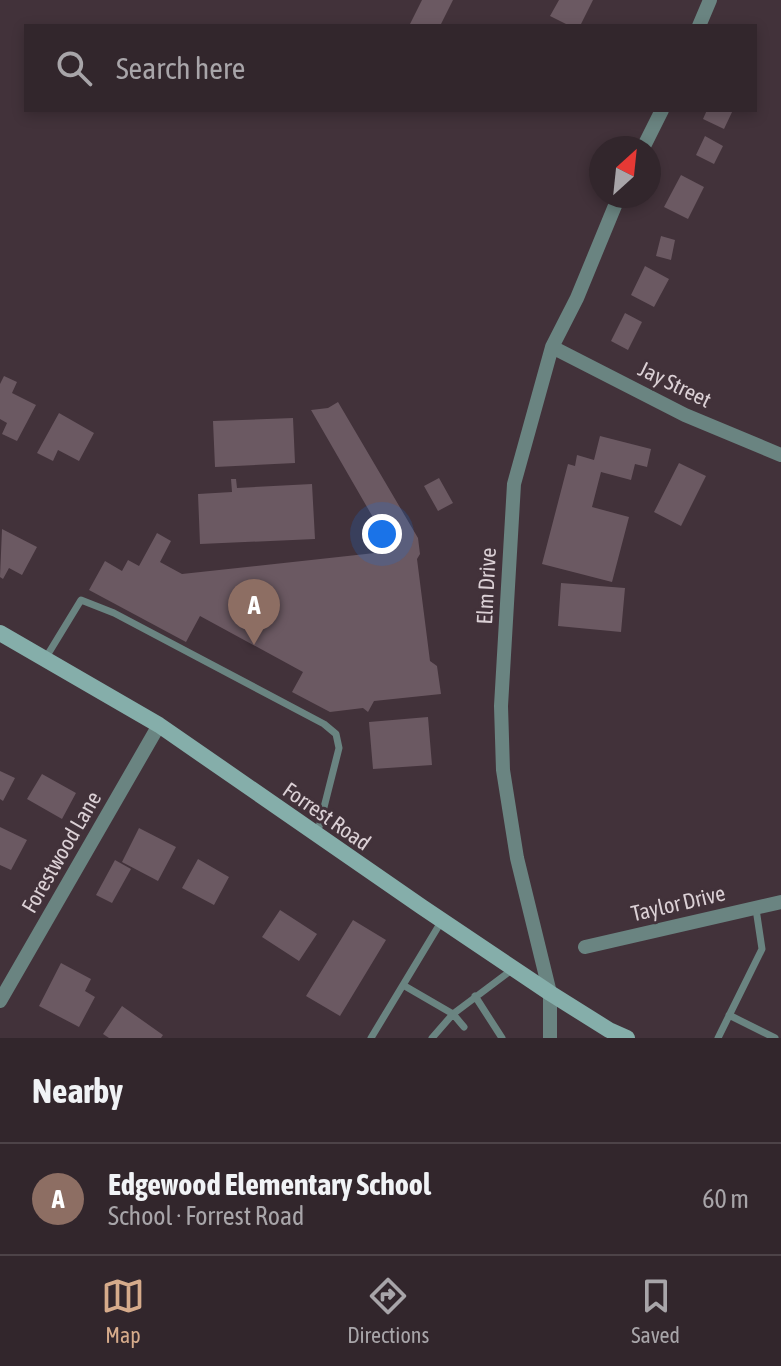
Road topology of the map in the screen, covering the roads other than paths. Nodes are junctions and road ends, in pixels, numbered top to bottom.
1 (710, 0) edge
2 (700, 24) edge
3 (661, 112) edge
4 (649, 136) edge
5 (614, 208) edge
6 (552, 347) junction
7 (781, 455) edge
8 (0, 633) edge
9 (45, 659) junction
10 (159, 725) junction
11 (317, 836) junction
12 (781, 902) edge
13 (755, 907) junction
14 (442, 920) junction
15 (585, 947) dead end
16 (514, 969) junction
17 (403, 985) junction
18 (550, 993) junction
19 (475, 996) junction
20 (0, 1001) edge
21 (453, 1014) junction
22 (729, 1015) junction
23 (464, 1027) dead end
24 (371, 1038) edge
25 (432, 1038) edge
26 (502, 1038) edge
27 (550, 1038) edge
28 (627, 1038) edge
29 (718, 1038) edge
30 (775, 1038) edge

1 - 2 street
3 - 4 street
5 - 6 street, Elm Drive
6 - 7 street, Jay Street
6 - 18 street, Elm Drive
8 - 9 main road, Forrest Road
9 - 10 main road, Forrest Road
9 - 11 lane
10 - 11 main road, Forrest Road
10 - 20 street, Forestwood Lane
11 - 14 main road, Forrest Road
12 - 13 street, Taylor Drive
13 - 15 street, Taylor Drive
13 - 22 lane
14 - 16 main road, Forrest Road
14 - 17 lane
16 - 18 main road, Forrest Road
16 - 19 lane
17 - 21 lane
17 - 24 lane
18 - 27 street, Elm Drive
18 - 28 main road, Forrest Road
19 - 21 lane
19 - 26 lane
21 - 23 lane
21 - 25 lane
22 - 29 lane
22 - 30 lane

